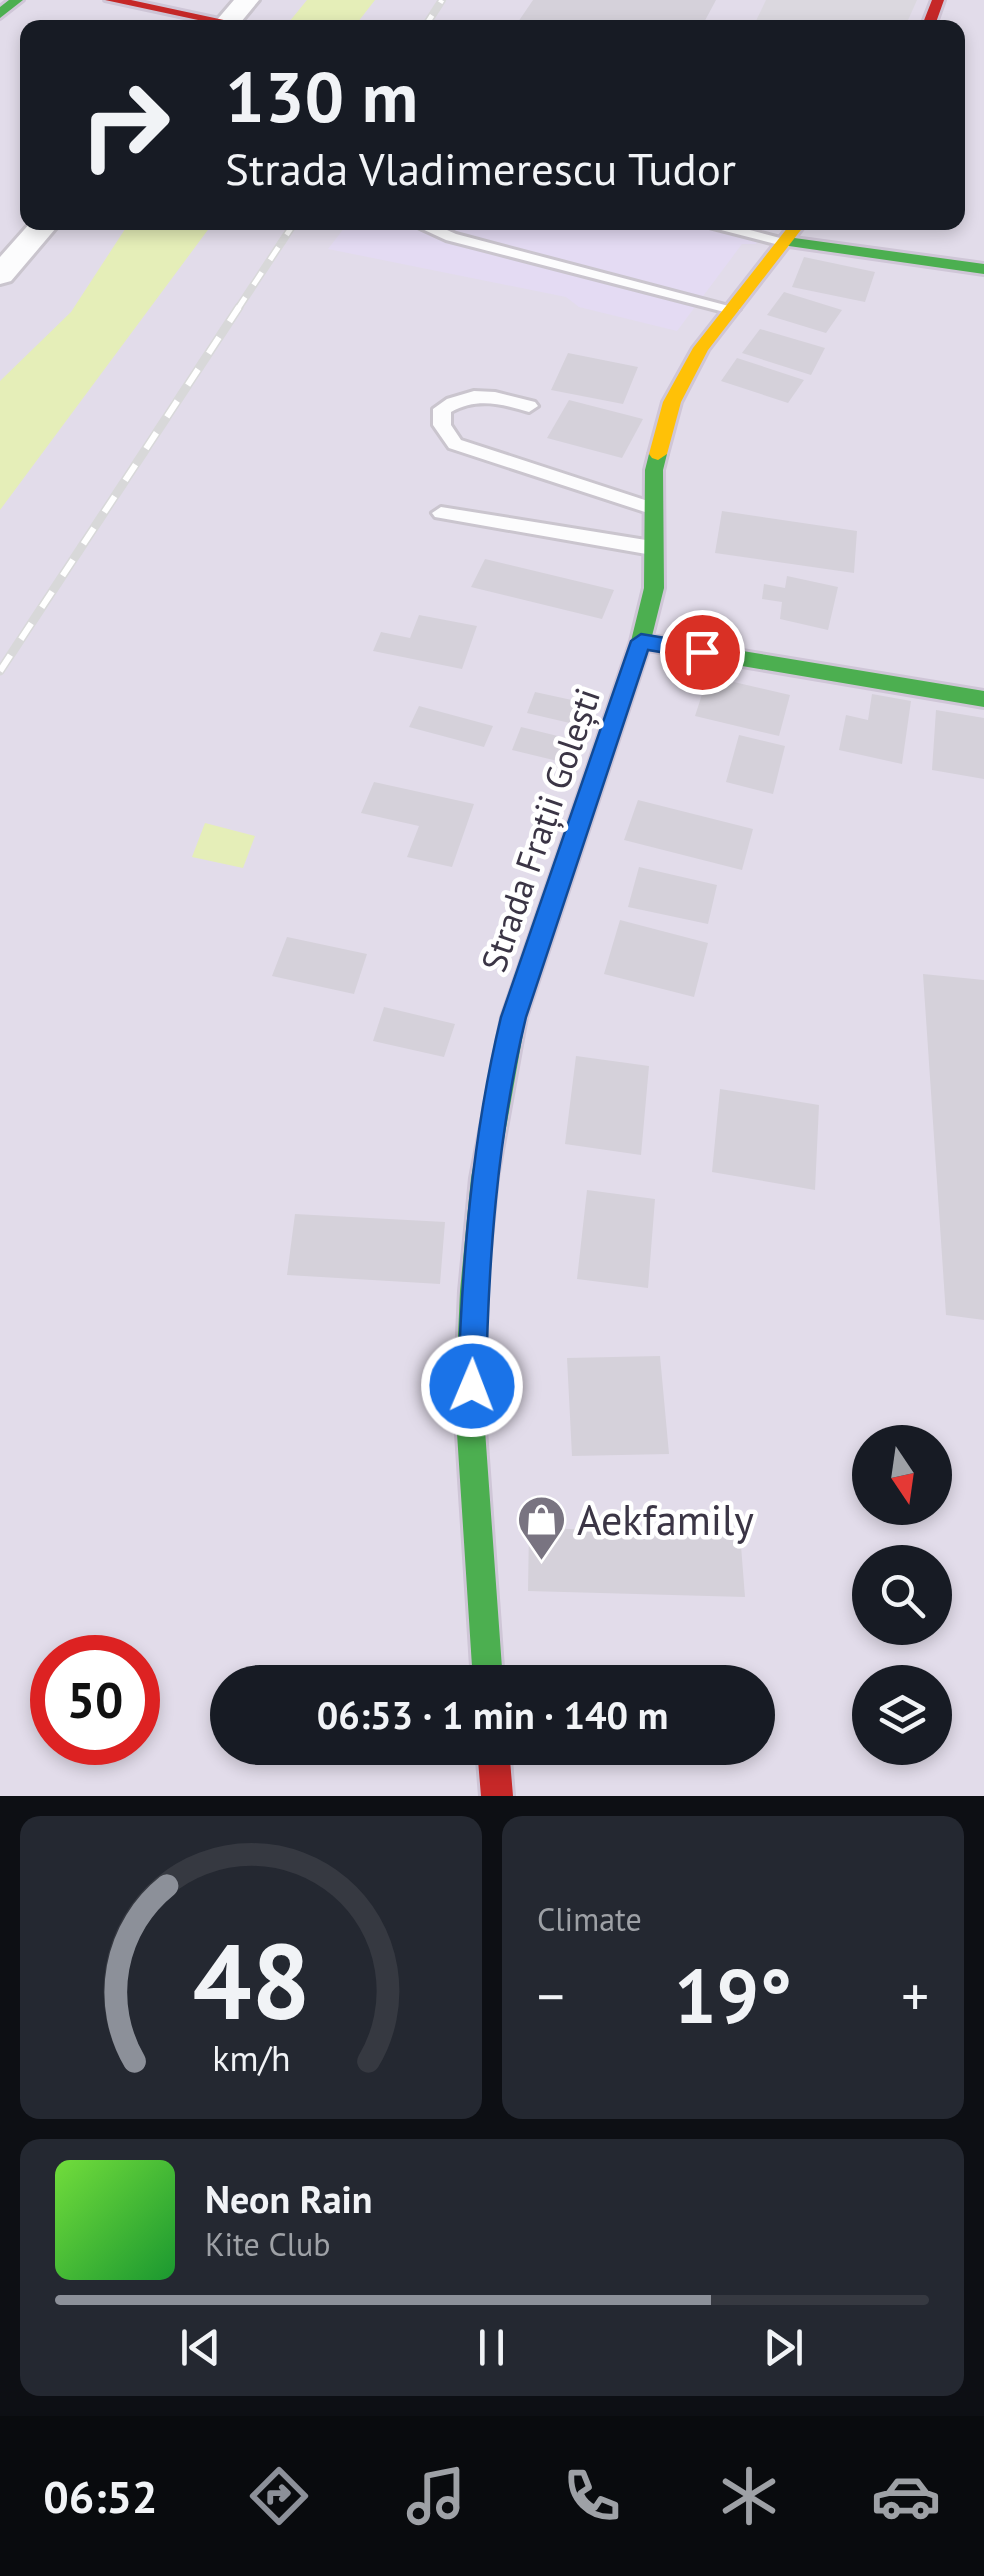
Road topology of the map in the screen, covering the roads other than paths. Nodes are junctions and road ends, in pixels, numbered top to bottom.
1 (17, 0) edge
2 (111, 0) edge
3 (247, 0) edge
4 (0, 14) edge
5 (201, 20) edge
6 (229, 20) edge
7 (41, 230) edge
8 (432, 230) edge
9 (793, 232) edge
10 (984, 269) edge
11 (0, 275) edge
12 (732, 309) junction
13 (529, 406) dead end
14 (651, 508) junction
15 (441, 513) dead end
16 (652, 548) junction
17 (641, 641) junction
18 (984, 699) edge
19 (487, 1665) edge
20 (494, 1765) edge
21 (497, 1796) edge

1 - 4 main road
2 - 5 main road
3 - 6 street
7 - 11 street
8 - 12 lane
9 - 10 main road
9 - 12 main road, Strada Frații Golești
12 - 14 main road, Strada Frații Golești
13 - 14 lane
14 - 16 main road, Strada Frații Golești
15 - 16 lane
16 - 17 main road, Strada Frații Golești
17 - 18 main road
17 - 19 main road, Strada Frații Golești
20 - 21 main road

